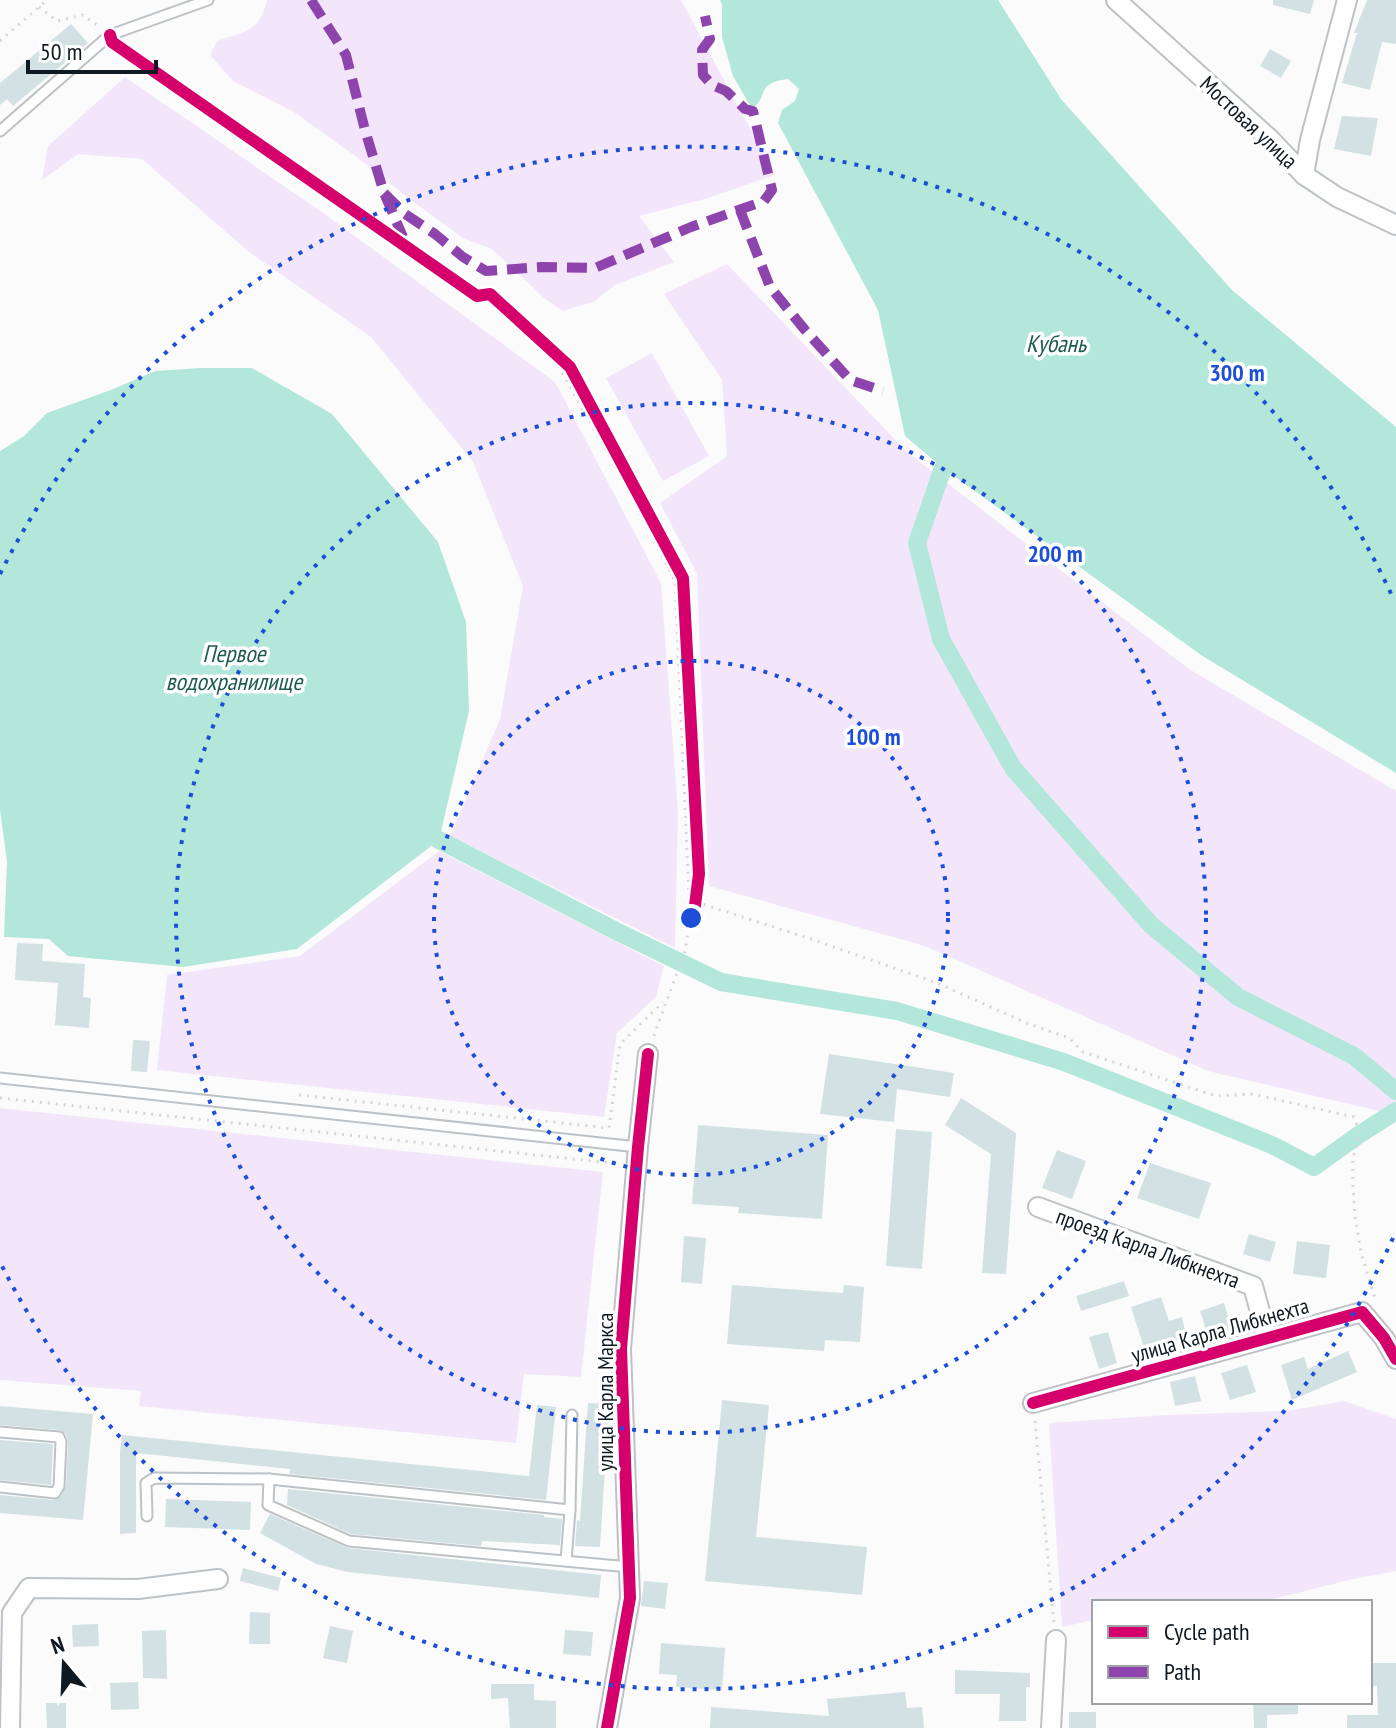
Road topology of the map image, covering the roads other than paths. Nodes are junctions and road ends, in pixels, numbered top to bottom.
1 (208, 0) edge
2 (1116, 0) edge
3 (1347, 0) edge
4 (0, 131) edge
5 (1304, 175) junction
6 (1396, 225) edge
7 (648, 1054) road end
8 (0, 1078) edge
9 (638, 1147) junction
10 (1038, 1207) dead end
11 (1267, 1337) junction
12 (1396, 1359) edge
13 (1033, 1403) road end
14 (572, 1415) dead end
15 (0, 1432) edge
16 (269, 1479) junction
17 (0, 1487) edge
18 (570, 1510) junction
19 (147, 1516) dead end
20 (566, 1561) junction
21 (629, 1567) junction
22 (218, 1579) dead end
23 (1056, 1640) road end
24 (10, 1728) edge
25 (607, 1728) edge
26 (1051, 1728) edge

1 - 4 lane
2 - 5 street, Мостовая улица
3 - 5 street
5 - 6 street, Мостовая улица
7 - 9 street, улица Карла Маркса
8 - 9 lane
9 - 21 street, улица Карла Маркса
10 - 11 street, проезд Карла Либкнехта
11 - 12 street, улица Карла Либкнехта
11 - 13 street, улица Карла Либкнехта
14 - 18 lane
15 - 17 lane
16 - 18 lane
16 - 19 lane
16 - 20 lane
18 - 20 lane
20 - 21 lane
21 - 25 street, улица Карла Маркса
22 - 24 street
23 - 26 street

